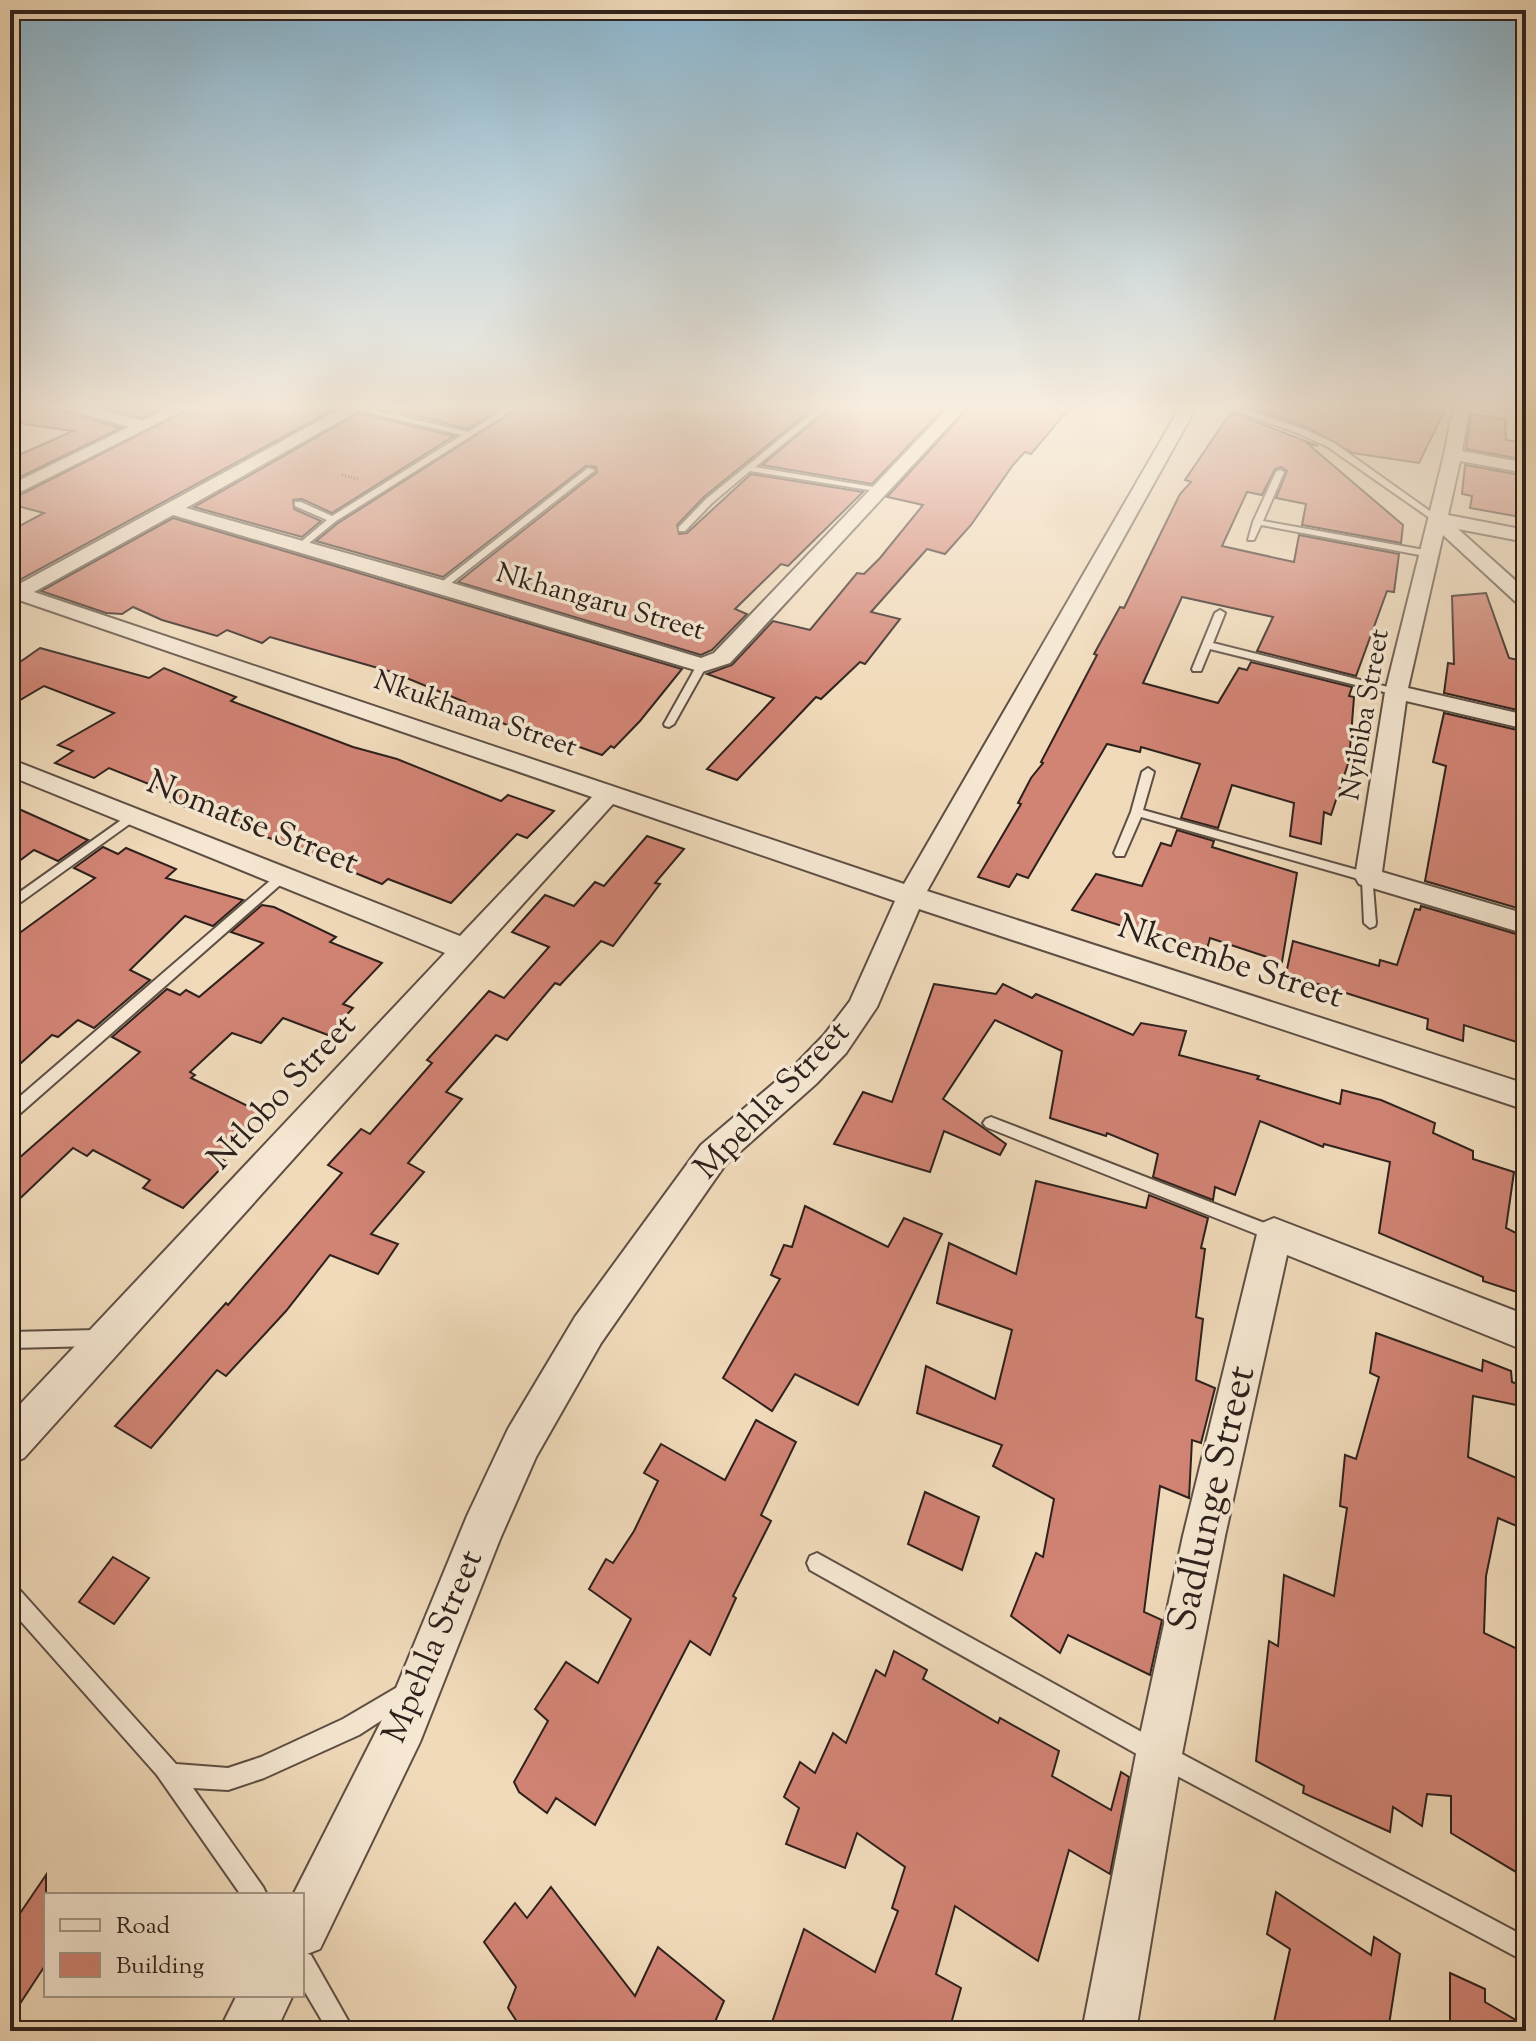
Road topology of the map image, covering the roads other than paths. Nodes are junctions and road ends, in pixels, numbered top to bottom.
1 (189, 499) edge
2 (364, 499) edge
3 (553, 499) edge
4 (711, 499) edge
5 (870, 499) edge
6 (1135, 499) edge
7 (1267, 499) edge
8 (1409, 499) edge
9 (1442, 499) edge
10 (298, 504) dead end
11 (171, 509) junction
12 (333, 519) junction
13 (1437, 519) junction
14 (1257, 522) junction
15 (682, 529) dead end
16 (1526, 536) edge
17 (1251, 538) dead end
18 (300, 546) junction
19 (1430, 554) junction
20 (442, 586) junction
21 (14, 595) edge
22 (1526, 601) edge
23 (1220, 613) dead end
24 (1208, 645) junction
25 (702, 665) junction
26 (1197, 669) dead end
27 (1396, 692) junction
28 (1526, 722) edge
29 (669, 724) dead end
30 (10, 767) edge
31 (1148, 772) dead end
32 (610, 792) junction
33 (1137, 812) junction
34 (134, 815) junction
35 (1120, 853) dead end
36 (283, 876) junction
37 (1368, 877) junction
38 (911, 896) junction
39 (10, 905) edge
40 (1370, 923) dead end
41 (1526, 924) edge
42 (467, 950) junction
43 (1526, 1097) edge
44 (10, 1114) edge
45 (991, 1123) dead end
46 (1274, 1234) junction
47 (1526, 1333) edge
48 (108, 1338) junction
49 (10, 1340) edge
50 (14, 1430) edge
51 (817, 1563) dead end
52 (10, 1594) edge
53 (420, 1685) junction
54 (1159, 1754) junction
55 (171, 1775) junction
56 (254, 1893) edge
57 (304, 1927) edge
58 (1526, 1950) edge
59 (304, 1967) edge
60 (266, 1997) edge
61 (246, 2031) edge
62 (342, 2031) edge
63 (1109, 2031) edge

1 - 11 street
2 - 12 lane
3 - 20 lane
4 - 15 lane
5 - 25 street, Nkhangaru Street
6 - 38 street, Mpehla Street
7 - 14 lane
8 - 13 lane
9 - 13 street, Nyibiba Street
10 - 12 lane
11 - 18 street, Nkhangaru Street
11 - 21 street
12 - 18 lane
13 - 16 street
13 - 19 street, Nyibiba Street
13 - 22 street
14 - 17 lane
14 - 19 lane
18 - 20 street, Nkhangaru Street
19 - 27 street, Nyibiba Street
20 - 25 street, Nkhangaru Street
21 - 32 street, Nkukhama Street
23 - 24 lane
24 - 26 lane
24 - 27 lane
25 - 29 lane
27 - 28 street
27 - 37 street, Nyibiba Street
30 - 34 street, Nomatse Street
31 - 33 lane
32 - 38 street, Nkukhama Street
32 - 42 street, Ntlobo Street
33 - 35 lane
33 - 37 lane
34 - 36 street, Nomatse Street
34 - 39 lane
36 - 42 street, Nomatse Street
36 - 44 lane
37 - 40 lane
37 - 41 street
38 - 43 street, Nkcembe Street
38 - 53 street, Mpehla Street
42 - 48 street, Ntlobo Street
45 - 46 lane
46 - 47 street
46 - 54 street, Sadlunge Street
48 - 49 lane
48 - 50 street, Ntlobo Street
51 - 54 lane
52 - 55 lane
53 - 55 lane
53 - 57 street, Mpehla Street
54 - 58 lane
54 - 63 street, Sadlunge Street
55 - 56 lane
59 - 62 lane
60 - 61 street

